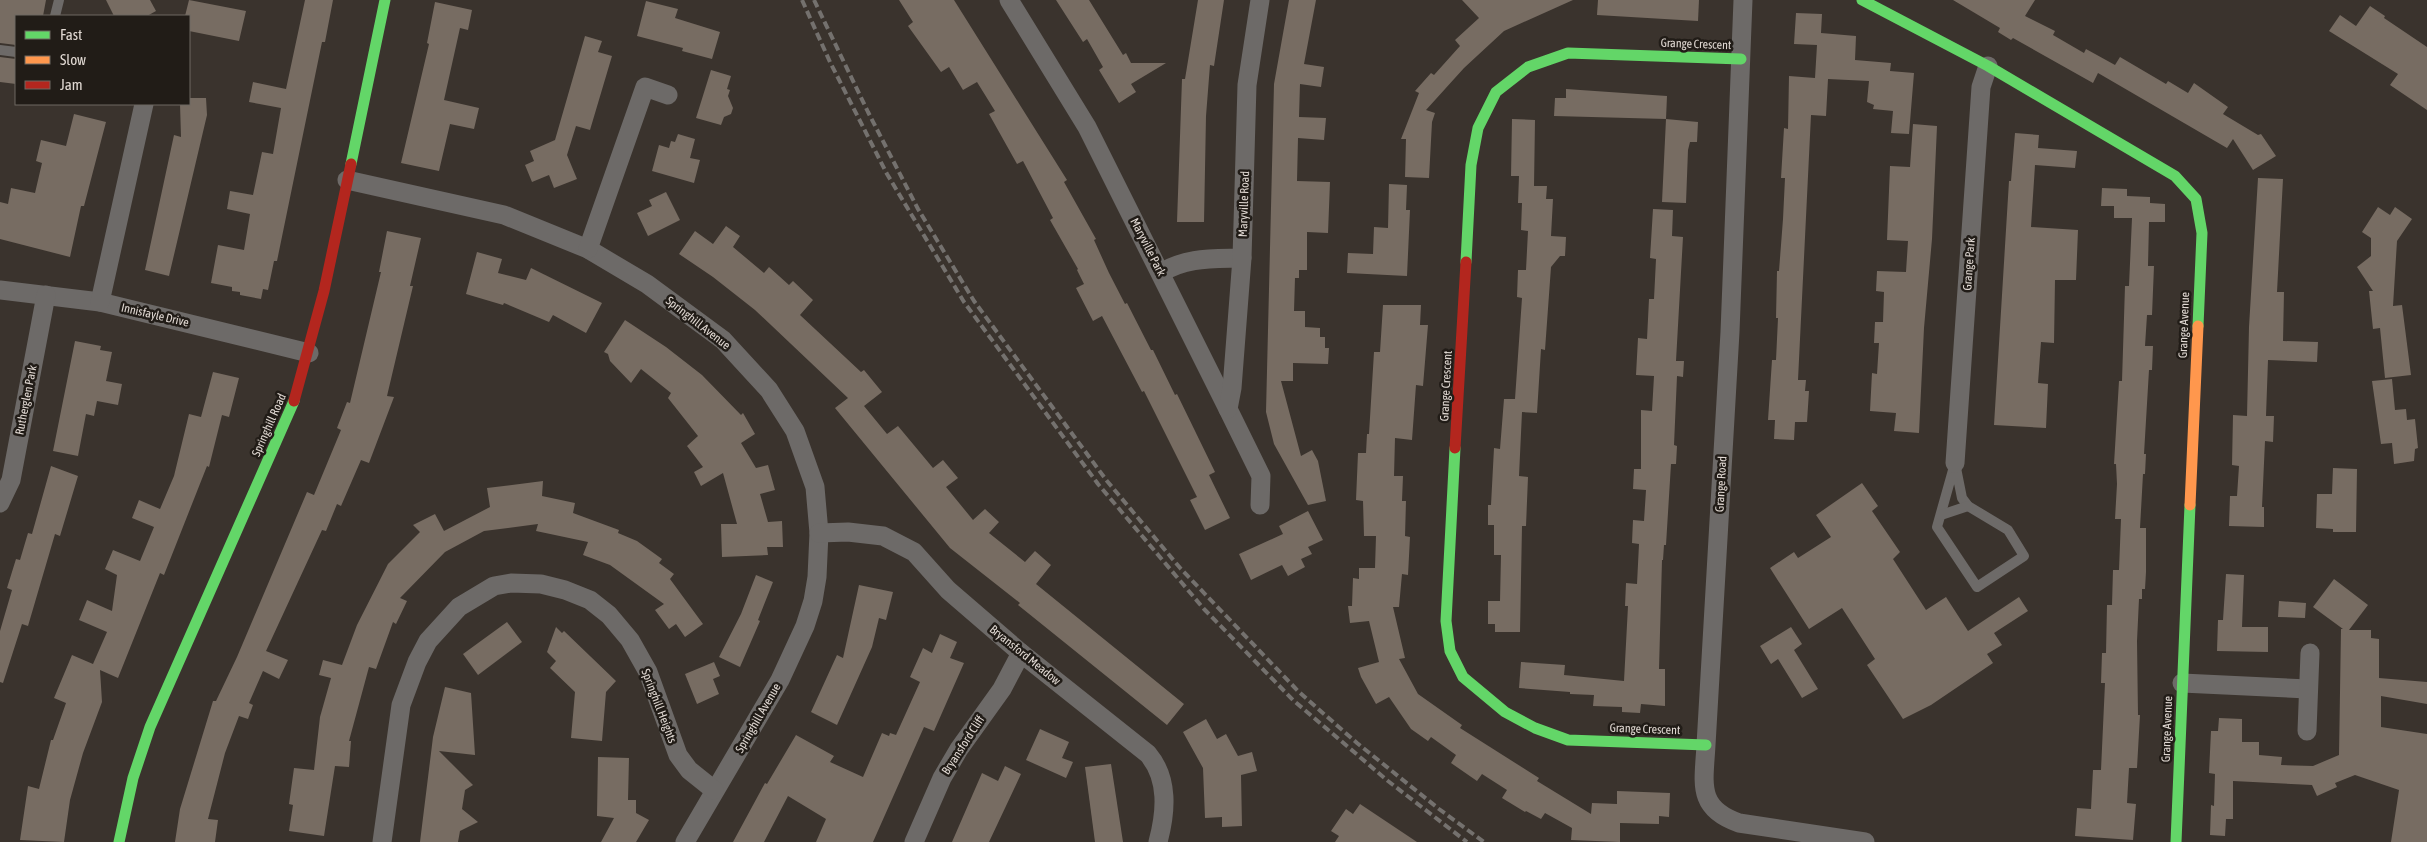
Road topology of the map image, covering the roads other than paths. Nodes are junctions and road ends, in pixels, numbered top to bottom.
1 (59, 0) edge
2 (385, 0) edge
3 (1009, 0) edge
4 (1260, 0) edge
5 (1743, 0) edge
6 (1862, 0) edge
7 (55, 15) edge
8 (0, 50) edge
9 (15, 52) edge
10 (1741, 59) junction
11 (1988, 66) junction
12 (668, 95) dead end
13 (144, 105) edge
14 (347, 180) junction
15 (588, 249) junction
16 (1242, 258) junction
17 (1161, 273) junction
18 (0, 290) edge
19 (46, 295) junction
20 (100, 302) junction
21 (309, 353) junction
22 (1228, 409) junction
23 (1955, 463) junction
24 (0, 503) edge
25 (1260, 505) dead end
26 (1968, 506) junction
27 (1941, 515) junction
28 (819, 533) junction
29 (1021, 653) junction
30 (2310, 653) dead end
31 (2182, 683) junction
32 (2308, 689) junction
33 (2307, 731) dead end
34 (1706, 745) junction
35 (714, 790) junction
36 (119, 842) edge
37 (382, 842) edge
38 (685, 842) edge
39 (914, 842) edge
40 (1158, 842) edge
41 (1865, 842) edge
42 (2176, 842) edge

1 - 7 lane
2 - 14 street, Springhill Road
3 - 17 street, Maryville Park
4 - 16 street, Maryville Road
5 - 10 street, Grange Road
6 - 11 street, Grange Avenue
8 - 9 lane
10 - 34 street, Grange Road
10 - 34 street, Grange Crescent
11 - 23 street, Grange Park
11 - 31 street, Grange Avenue
12 - 15 street
13 - 20 street
14 - 15 street, Springhill Avenue
14 - 21 street, Springhill Road
15 - 28 street, Springhill Avenue
16 - 17 street
16 - 22 street, Maryville Road
17 - 22 street, Maryville Park
18 - 19 street, Innisfayle Drive
19 - 20 street, Innisfayle Drive
19 - 24 street, Rutherglen Park
20 - 21 street, Innisfayle Drive
21 - 36 street, Springhill Road
22 - 25 street, Maryville Park
23 - 26 lane
23 - 27 lane
26 - 27 lane
26 - 27 lane
28 - 29 street, Bryansford Meadow
28 - 35 street, Springhill Avenue
29 - 39 street, Bryansford Cliff
29 - 40 street, Bryansford Meadow
30 - 32 street
31 - 32 street
31 - 42 street, Grange Avenue
32 - 33 street
34 - 41 street, Grange Road
35 - 37 street, Springhill Heights
35 - 38 street, Springhill Avenue

